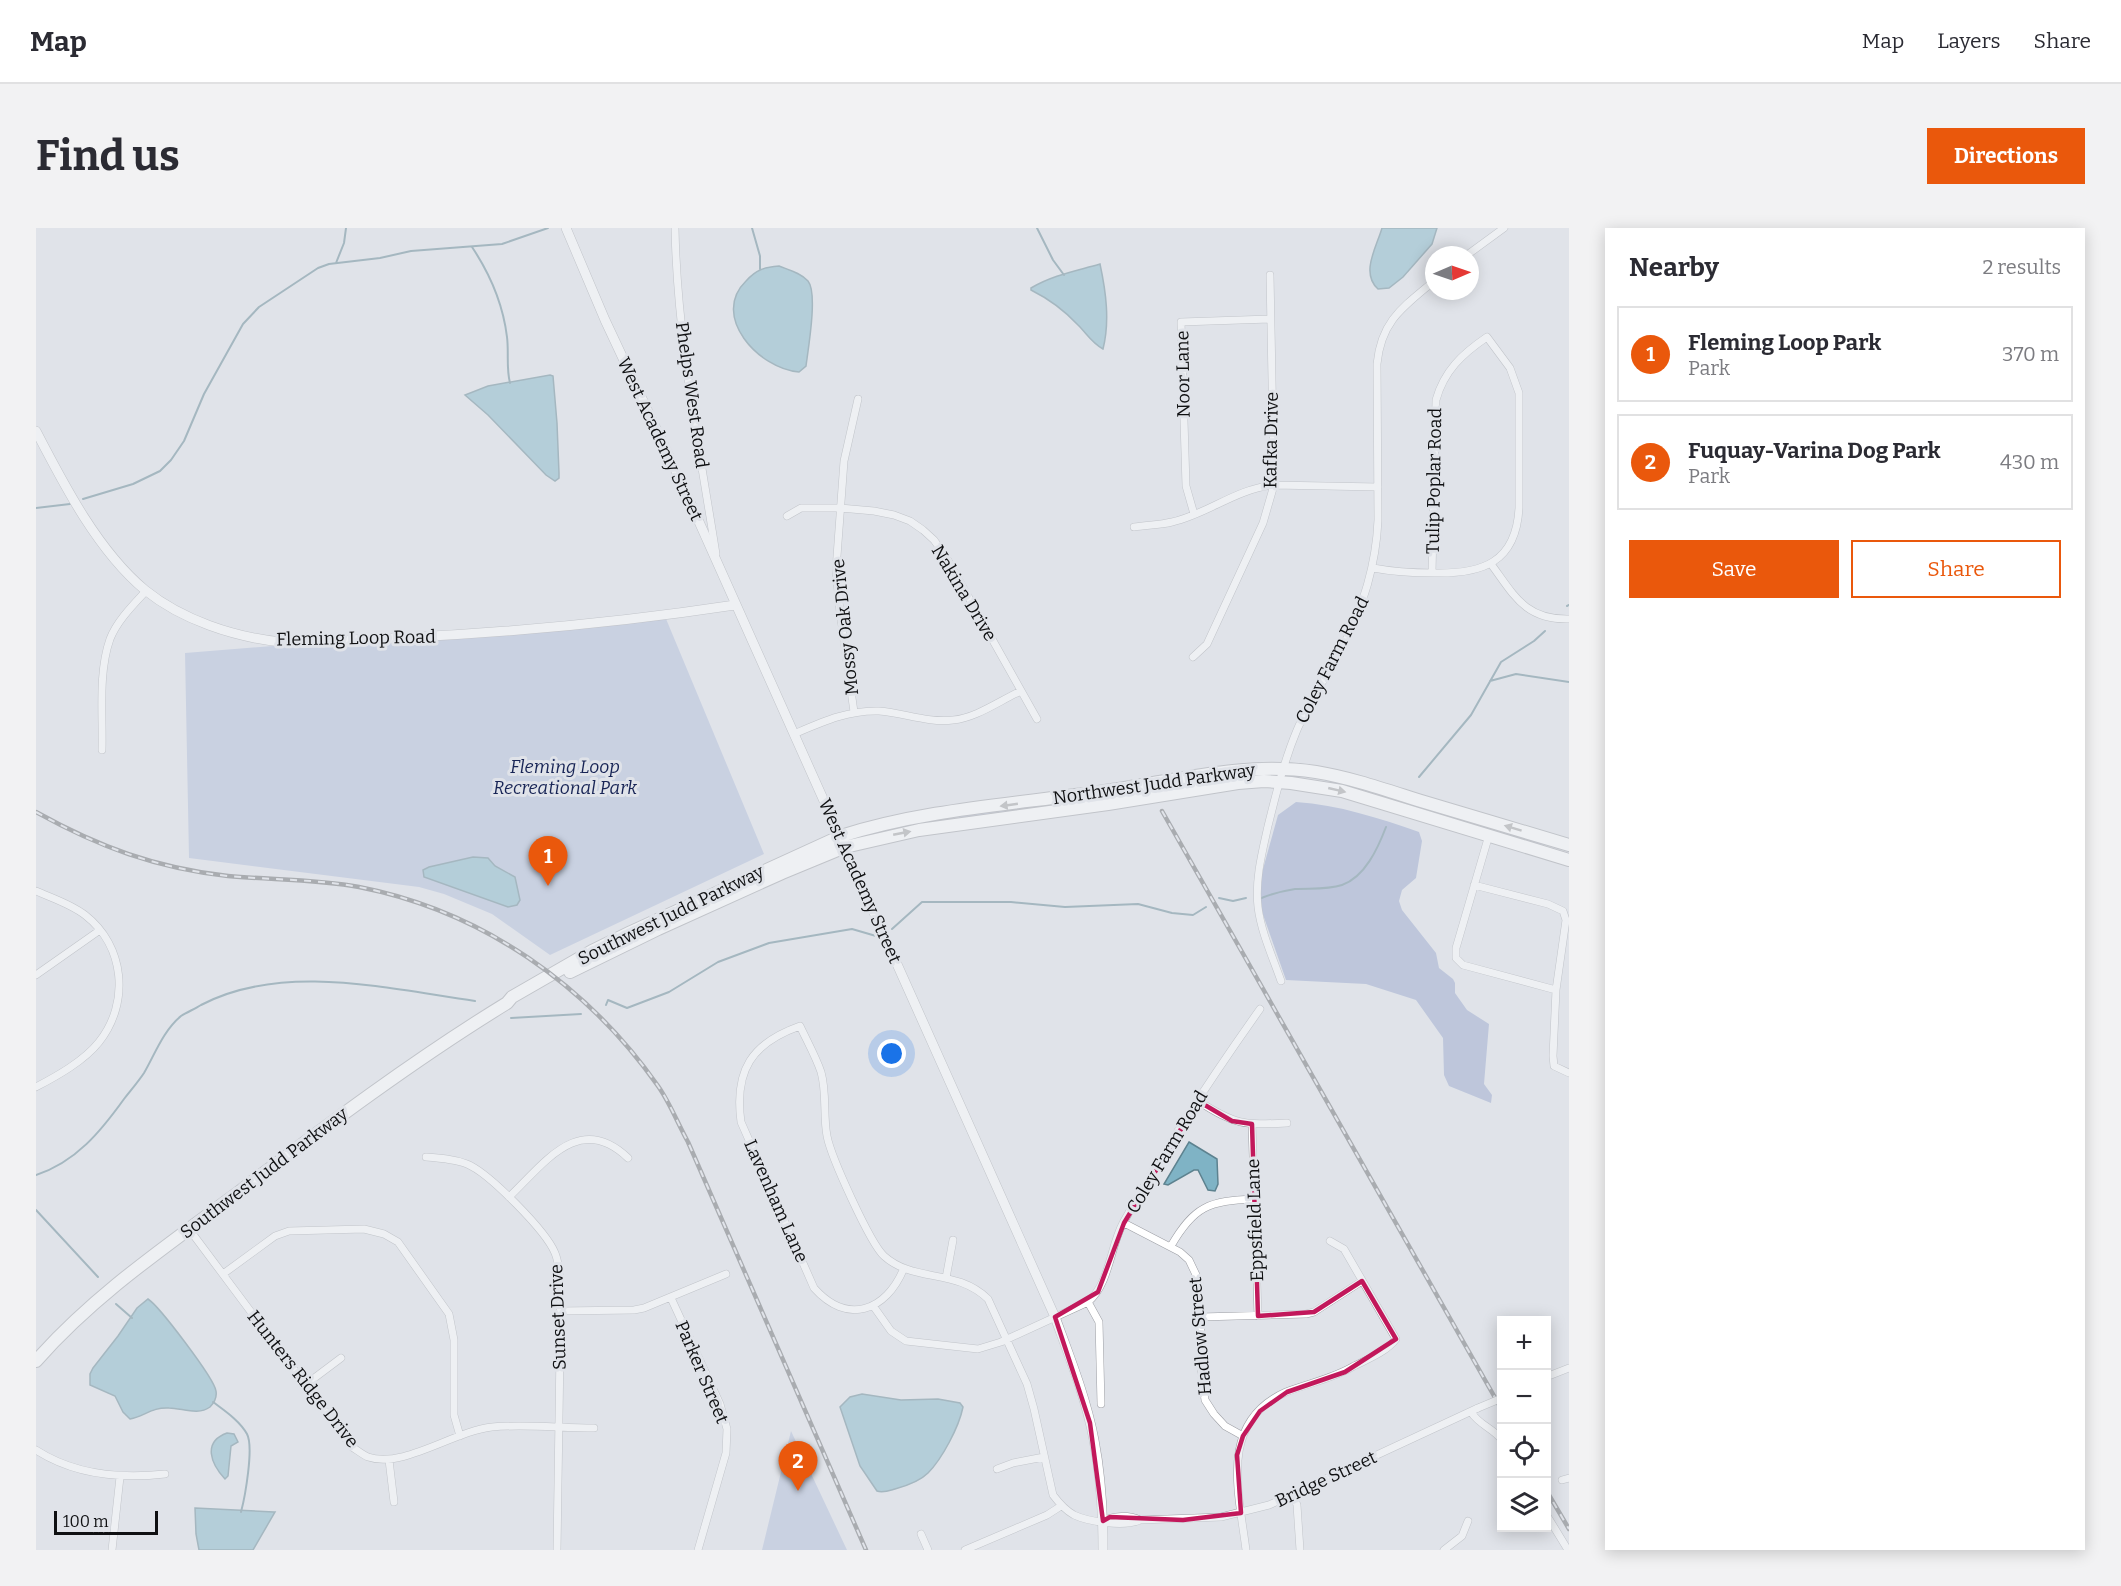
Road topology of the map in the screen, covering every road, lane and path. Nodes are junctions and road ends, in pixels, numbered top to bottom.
1 (566, 228) edge
2 (675, 228) edge
3 (1504, 228) edge
4 (1479, 246) edge
5 (1270, 275) dead end
6 (1425, 289) edge
7 (1270, 319) junction
8 (858, 399) dead end
9 (36, 431) edge
10 (1274, 485) junction
11 (1378, 487) junction
12 (840, 508) junction
13 (1194, 514) junction
14 (788, 516) dead end
15 (1134, 527) dead end
16 (717, 562) junction
17 (1491, 564) junction
18 (1373, 567) junction
19 (1432, 573) junction
20 (146, 591) junction
21 (735, 604) junction
22 (1569, 619) edge
23 (1193, 657) dead end
24 (1021, 691) junction
25 (854, 712) junction
26 (1037, 719) dead end
27 (794, 734) junction
28 (102, 750) dead end
29 (1283, 769) junction
30 (1279, 782) junction
31 (1489, 835) junction
32 (843, 841) junction
33 (1569, 845) edge
34 (1569, 860) edge
35 (1474, 885) junction
36 (36, 891) edge
37 (100, 930) junction
38 (36, 975) edge
39 (1281, 981) dead end
40 (1556, 990) junction
41 (1260, 1009) dead end
42 (1569, 1073) edge
43 (36, 1087) edge
44 (1198, 1101) junction
45 (1287, 1123) dead end
46 (1252, 1124) junction
47 (426, 1157) dead end
48 (628, 1158) dead end
49 (509, 1197) junction
50 (1254, 1199) junction
51 (1124, 1223) junction
52 (189, 1229) junction
53 (953, 1240) dead end
54 (1330, 1241) dead end
55 (1170, 1246) junction
56 (903, 1268) junction
57 (223, 1274) junction
58 (726, 1274) dead end
59 (946, 1278) junction
60 (1362, 1281) junction
61 (671, 1298) junction
62 (1088, 1302) junction
63 (873, 1307) junction
64 (560, 1311) junction
65 (1258, 1316) junction
66 (1055, 1317) junction
67 (1201, 1317) junction
68 (1007, 1339) junction
69 (341, 1358) dead end
70 (36, 1361) edge
71 (1569, 1368) edge
72 (1551, 1375) edge
73 (305, 1385) junction
74 (1497, 1400) edge
75 (1101, 1404) dead end
76 (1471, 1412) junction
77 (560, 1428) junction
78 (594, 1428) dead end
79 (1497, 1434) edge
80 (460, 1436) junction
81 (1243, 1436) junction
82 (36, 1450) edge
83 (1044, 1457) junction
84 (389, 1460) junction
85 (997, 1469) dead end
86 (165, 1474) dead end
87 (120, 1477) junction
88 (1293, 1495) junction
89 (394, 1502) dead end
90 (1061, 1506) junction
91 (1242, 1513) junction
92 (1103, 1521) junction
93 (1468, 1521) dead end
94 (1551, 1522) edge
95 (921, 1534) dead end
96 (112, 1550) edge
97 (557, 1550) edge
98 (698, 1550) edge
99 (928, 1550) edge
100 (965, 1550) edge
101 (1103, 1550) edge
102 (1246, 1550) edge
103 (1300, 1550) edge
104 (1444, 1550) edge
105 (1568, 1550) edge

1 - 16 main road, West Academy Street
2 - 16 street, Phelps West Road
3 - 4 street
5 - 7 street, Kafka Drive
6 - 11 street, Coley Farm Road
7 - 10 street, Kafka Drive
7 - 13 street, Noor Lane
8 - 12 street, Mossy Oak Drive
9 - 20 main road, Fleming Loop Road
10 - 11 street
10 - 13 street
10 - 23 street, Kafka Drive
11 - 18 street, Coley Farm Road
12 - 14 street, Nakina Drive
12 - 24 street, Nakina Drive
12 - 25 street, Mossy Oak Drive
13 - 15 street
16 - 21 main road, West Academy Street
17 - 19 street
17 - 19 street, Tulip Poplar Road
17 - 22 street
18 - 19 street
18 - 29 street, Coley Farm Road
20 - 21 main road, Fleming Loop Road
20 - 28 street
21 - 27 main road, West Academy Street
24 - 25 street
24 - 26 street, Nakina Drive
25 - 27 street
27 - 32 main road, West Academy Street
29 - 30 street, Coley Farm Road
29 -> 32 highway, Northwest Judd Parkway
33 -> 29 highway, Northwest Judd Parkway
30 -> 31 highway, Northwest Judd Parkway
32 -> 30 highway, Northwest Judd Parkway
30 - 39 street, Coley Farm Road
31 - 34 highway, Northwest Judd Parkway
31 - 35 street
32 - 52 highway, Southwest Judd Parkway
32 - 66 main road, West Academy Street
35 - 40 street
35 - 40 street
36 - 37 street
37 - 38 street
37 - 43 street
40 - 42 street
41 - 44 street, Coley Farm Road
44 - 46 street
44 - 51 street, Coley Farm Road
45 - 46 street
46 - 50 street, Eppsfield Lane
47 - 49 street, Sunset Drive
48 - 49 street
49 - 64 street, Sunset Drive
50 - 55 street
50 - 65 street, Eppsfield Lane
51 - 55 street, Hadlow Street
51 - 62 street, Coley Farm Road
52 - 57 street, Hunters Ridge Drive
52 - 70 highway, Southwest Judd Parkway
53 - 59 street
54 - 60 street
55 - 67 street, Hadlow Street
56 - 59 street
56 - 63 street
56 - 63 street, Lavenham Lane
57 - 73 street, Hunters Ridge Drive
57 - 80 street
58 - 61 street
59 - 68 street
60 - 65 street
60 - 81 street
61 - 64 street
61 - 98 street, Parker Street
62 - 66 street
62 - 75 street
63 - 68 street
64 - 77 street, Sunset Drive
65 - 67 street
66 - 68 street
66 - 92 main road, West Academy Street
67 - 81 street, Hadlow Street
68 - 83 street
69 - 73 street
71 - 72 street
73 - 84 street, Hunters Ridge Drive
74 - 76 street, Bridge Street, bridge
76 - 79 street
76 - 88 street, Bridge Street
77 - 78 street
77 - 80 street
77 - 97 street, Sunset Drive
80 - 84 street
81 - 91 street
82 - 87 street
83 - 85 street
83 - 90 street
84 - 89 street
86 - 87 street
87 - 96 street
88 - 91 street, Bridge Street
88 - 103 street
90 - 92 street, Bridge Street
90 - 100 street
91 - 92 street, Bridge Street
91 - 102 street
92 - 101 main road, West Academy Street
93 - 104 street
94 - 105 street
95 - 99 street

